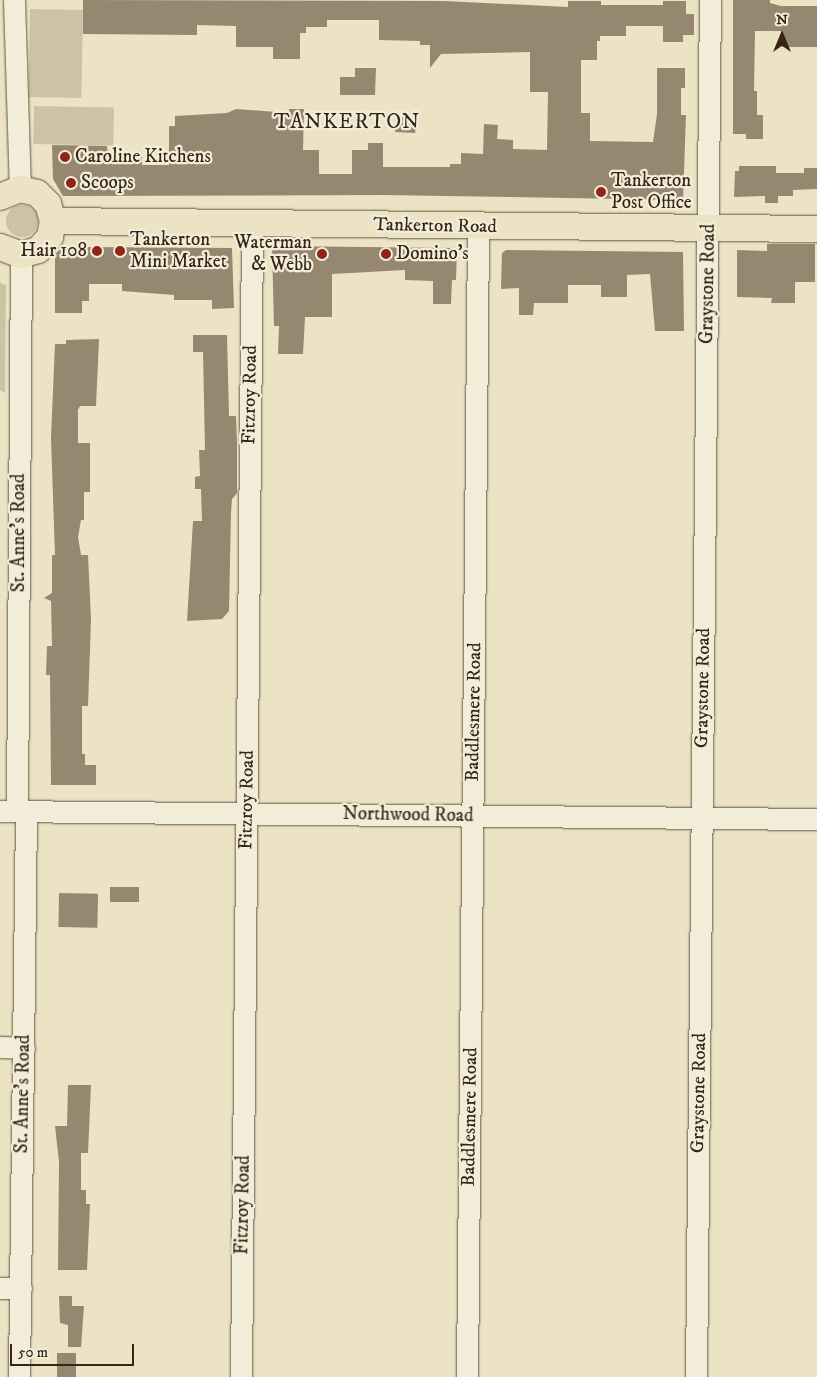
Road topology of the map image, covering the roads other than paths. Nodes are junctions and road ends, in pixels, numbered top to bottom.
1 (14, 0) edge
2 (710, 0) edge
3 (10, 193) edge
4 (53, 221) junction
5 (252, 222) junction
6 (478, 227) junction
7 (709, 228) junction
8 (817, 229) edge
9 (10, 251) edge
10 (14, 811) edge
11 (246, 813) junction
12 (473, 816) junction
13 (702, 818) junction
14 (817, 819) edge
15 (0, 1047) edge
16 (24, 1048) junction
17 (10, 1288) edge
18 (19, 1377) edge
19 (241, 1377) edge
20 (467, 1377) edge
21 (696, 1377) edge

1 - 3 street
2 - 7 street, Graystone Road
3 - 4 main road
4 - 5 main road, Tankerton Road
4 - 9 main road
5 - 6 main road, Tankerton Road
5 - 11 street, Fitzroy Road
6 - 7 main road, Tankerton Road
6 - 12 street, Baddlesmere Road
7 - 8 main road, Tankerton Road
7 - 13 street, Graystone Road
9 - 10 street, St. Anne's Road
10 - 11 street, Northwood Road
10 - 16 street, St. Anne's Road
11 - 12 street, Northwood Road
11 - 19 street, Fitzroy Road
12 - 13 street, Northwood Road
12 - 20 street, Baddlesmere Road
13 - 14 street, Northwood Road
13 - 21 street, Graystone Road
15 - 16 street
16 - 17 street, St. Anne's Road
17 - 18 street, St. Anne's Road

